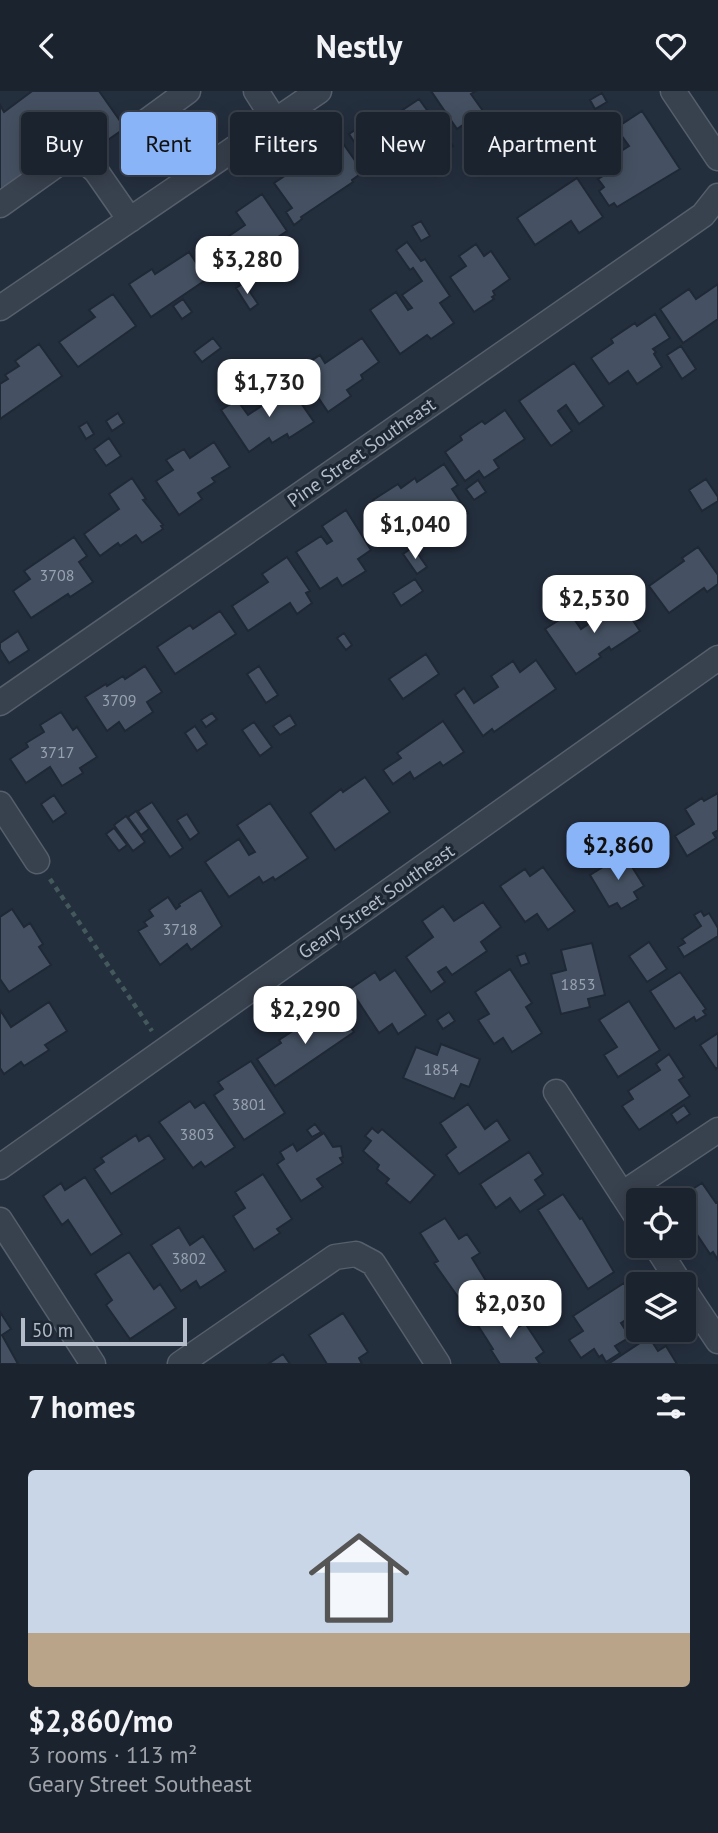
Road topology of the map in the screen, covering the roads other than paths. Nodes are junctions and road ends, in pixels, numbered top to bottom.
1 (188, 91) edge
2 (256, 91) edge
3 (319, 91) edge
4 (673, 91) edge
5 (159, 112) edge
6 (270, 112) edge
7 (290, 112) edge
8 (230, 153) edge
9 (718, 158) edge
10 (718, 196) edge
11 (0, 205) edge
12 (130, 221) junction
13 (0, 308) edge
14 (718, 658) edge
15 (0, 703) edge
16 (0, 804) edge
17 (37, 861) road end
18 (556, 1092) dead end
19 (718, 1130) edge
20 (0, 1167) edge
21 (622, 1194) junction
22 (626, 1200) edge
23 (0, 1220) edge
24 (696, 1308) edge
25 (718, 1341) edge
26 (93, 1364) edge
27 (180, 1364) edge
28 (438, 1364) edge

1 - 5 street
2 - 6 street
3 - 7 street
4 - 9 street
8 - 12 street
10 - 15 street, Pine Street Southeast
11 - 12 street
12 - 13 street
14 - 20 street, Geary Street Southeast
16 - 17 street
18 - 21 street
19 - 21 street
21 - 22 street
23 - 26 street
24 - 25 street
27 - 28 street

